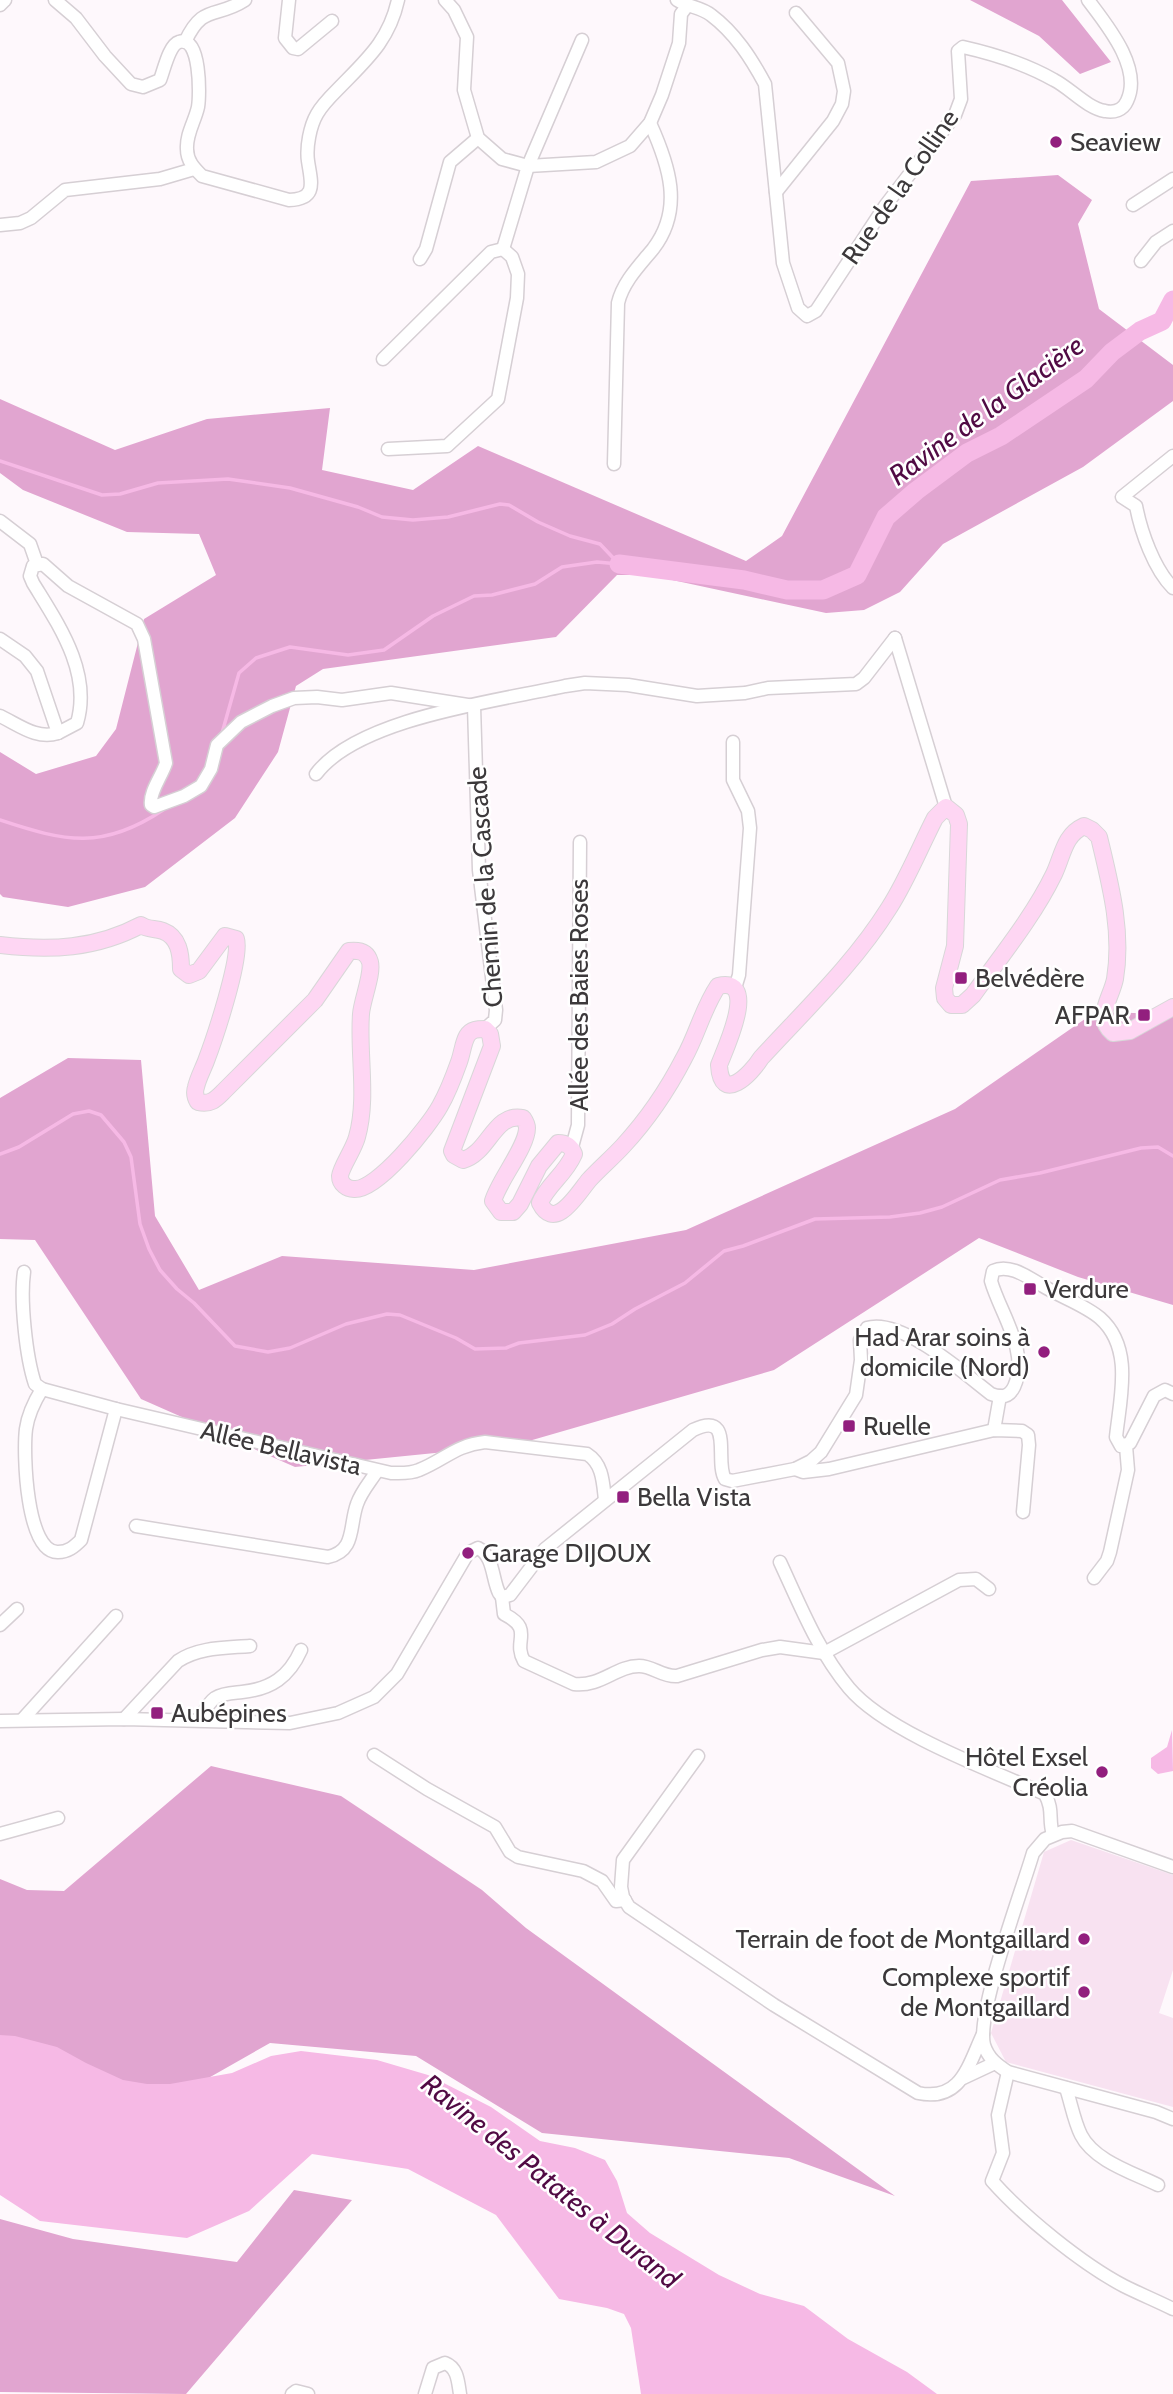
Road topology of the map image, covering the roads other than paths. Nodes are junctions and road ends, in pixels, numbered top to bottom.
1 (5, 0) edge
2 (55, 0) edge
3 (245, 0) edge
4 (289, 0) edge
5 (398, 0) edge
6 (445, 0) edge
7 (1088, 0) edge
8 (682, 3) edge
9 (0, 5) edge
10 (796, 13) dead end
11 (332, 21) dead end
12 (582, 40) dead end
13 (185, 42) junction
14 (650, 123) junction
15 (478, 138) junction
16 (528, 166) junction
17 (194, 169) junction
18 (1173, 179) edge
19 (776, 192) junction
20 (1133, 205) dead end
21 (0, 225) edge
22 (1173, 231) edge
23 (503, 249) junction
24 (420, 259) dead end
25 (1141, 261) dead end
26 (383, 359) dead end
27 (388, 449) dead end
28 (1173, 456) edge
29 (614, 464) dead end
30 (0, 521) edge
31 (37, 564) junction
32 (1173, 588) edge
33 (0, 639) edge
34 (474, 706) junction
35 (0, 716) edge
36 (58, 733) junction
37 (733, 742) dead end
38 (316, 774) dead end
39 (946, 807) junction
40 (580, 842) dead end
41 (0, 945) edge
42 (735, 988) junction
43 (1173, 1007) edge
44 (485, 1029) junction
45 (572, 1147) junction
46 (24, 1272) dead end
47 (42, 1389) junction
48 (1173, 1394) edge
49 (1000, 1396) junction
50 (116, 1409) junction
51 (995, 1430) junction
52 (1126, 1446) junction
53 (795, 1469) junction
54 (377, 1471) junction
55 (605, 1500) junction
56 (1023, 1512) dead end
57 (136, 1526) dead end
58 (780, 1562) dead end
59 (1094, 1578) dead end
60 (989, 1589) dead end
61 (502, 1597) junction
62 (17, 1609) dead end
63 (116, 1616) dead end
64 (0, 1625) edge
65 (250, 1646) dead end
66 (301, 1650) dead end
67 (824, 1653) junction
68 (124, 1719) junction
69 (22, 1720) junction
70 (199, 1720) junction
71 (0, 1721) edge
72 (374, 1755) dead end
73 (698, 1756) dead end
74 (58, 1818) dead end
75 (0, 1833) edge
76 (1053, 1835) junction
77 (1173, 1867) edge
78 (625, 1900) junction
79 (982, 2035) junction
80 (995, 2063) junction
81 (1008, 2072) junction
82 (962, 2078) junction
83 (1066, 2088) junction
84 (1173, 2119) edge
85 (1158, 2185) dead end
86 (1173, 2309) edge
87 (292, 2394) edge
88 (308, 2394) edge
89 (425, 2394) edge
90 (460, 2394) edge

1 - 9 street
2 - 13 street
3 - 13 street
4 - 11 street
5 - 17 street
6 - 15 street
7 - 19 street, Rue de la Colline
8 - 14 street
8 - 19 street, Rue de la Colline
10 - 19 street
12 - 16 street
13 - 17 street
14 - 16 street
14 - 29 street
15 - 16 street
15 - 24 street
16 - 23 street
17 - 21 street
18 - 20 street
22 - 25 street
23 - 26 street
23 - 27 street
28 - 32 street
30 - 31 street
31 - 34 street
31 - 36 street
33 - 36 street
34 - 38 street
34 - 39 street
34 - 44 street, Chemin de la Cascade
35 - 36 street
37 - 42 street
39 - 42 main road
39 - 43 main road
40 - 45 street, Allée des Baies Roses
41 - 44 main road
42 - 45 main road
44 - 45 main road
46 - 47 street
47 - 50 street, Allée Bellavista
47 - 50 street
48 - 52 street
49 - 51 street
49 - 52 street
49 - 53 street
50 - 54 street, Allée Bellavista
51 - 53 street
51 - 56 street
52 - 59 street
53 - 55 street
54 - 55 street, Allée Bellavista
54 - 57 street
55 - 61 street
58 - 67 street
60 - 67 street
61 - 67 street
61 - 70 street
62 - 64 street
63 - 69 street
65 - 68 street
66 - 70 street
67 - 76 street
68 - 69 street
68 - 70 street
69 - 71 street
72 - 78 street
73 - 78 street
74 - 75 street
76 - 77 street
76 - 79 street
78 - 82 street
79 - 80 street
79 - 82 street
80 - 81 street
80 - 82 street
81 - 83 street
81 - 86 street
83 - 84 street
83 - 85 street
87 - 88 street
89 - 90 street

